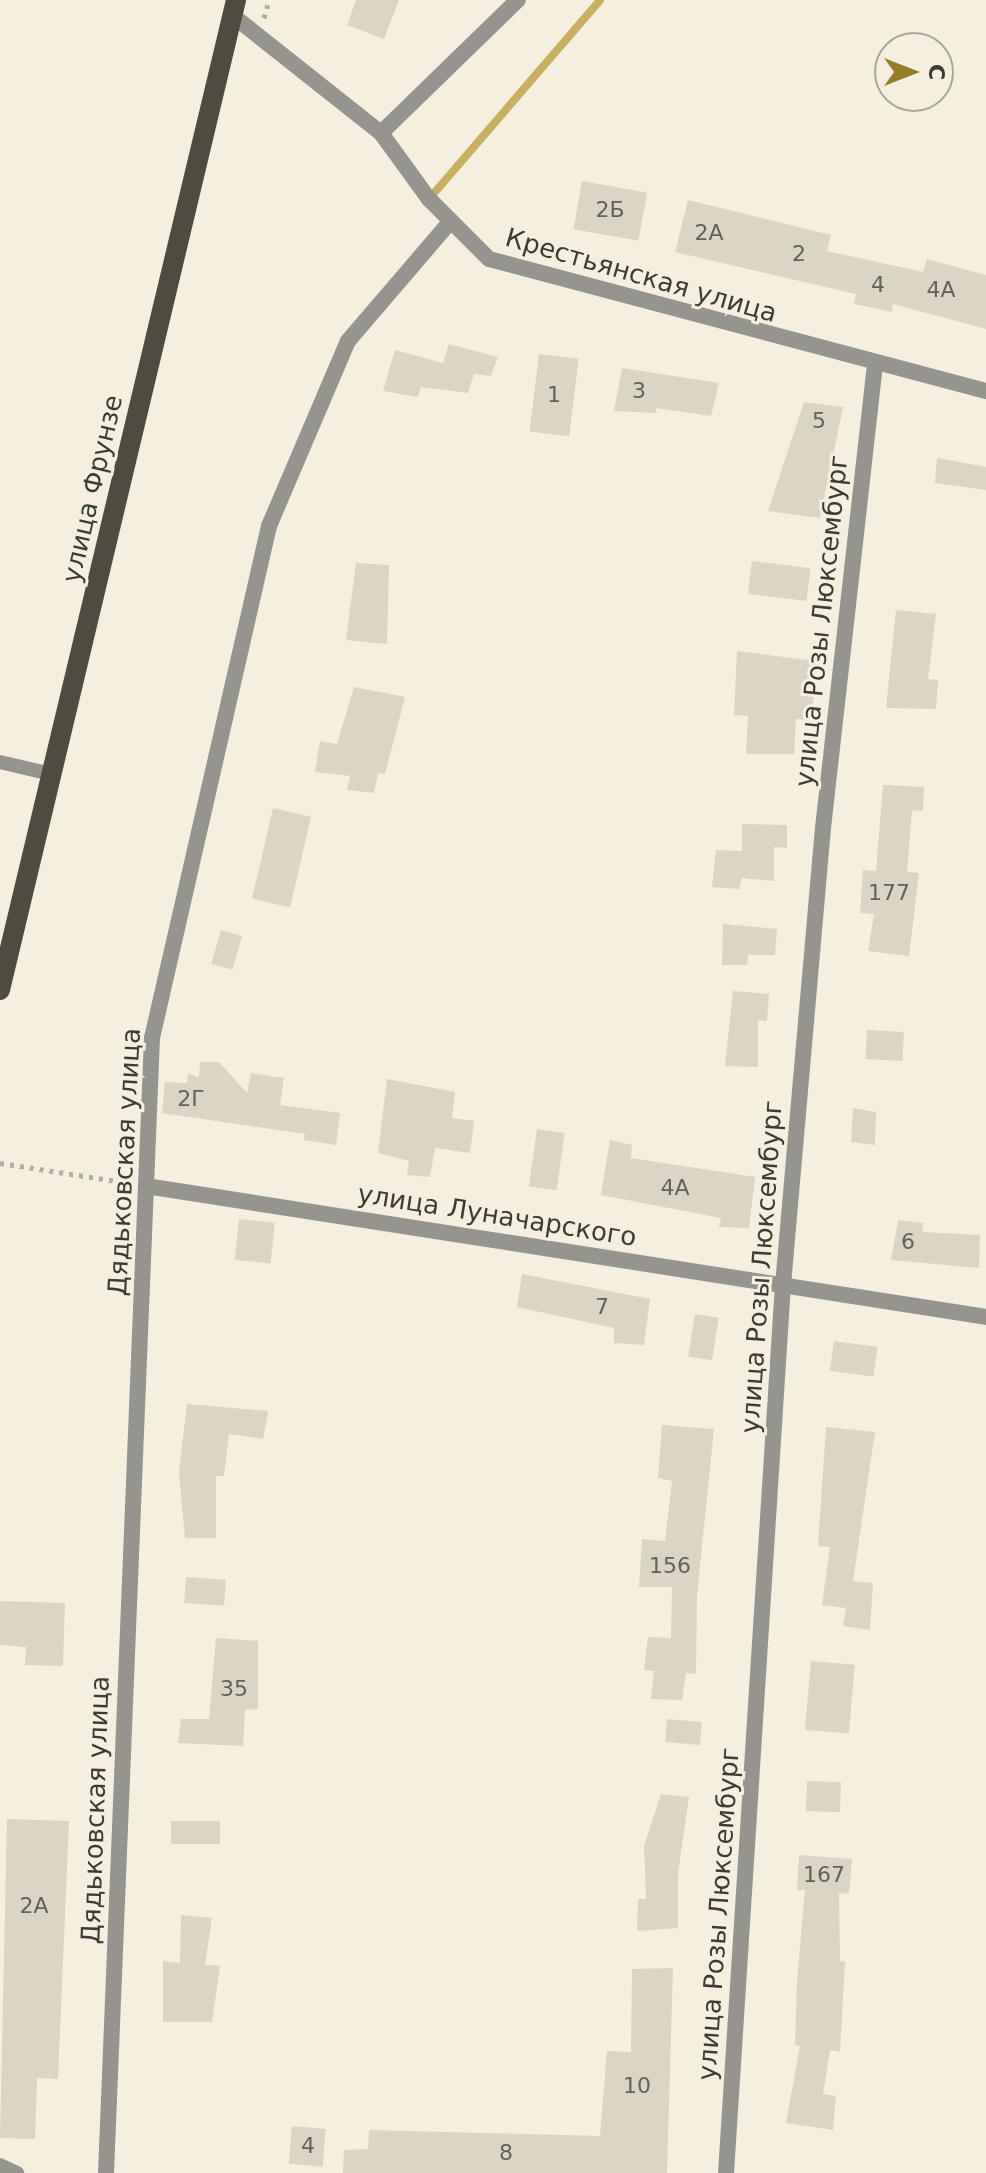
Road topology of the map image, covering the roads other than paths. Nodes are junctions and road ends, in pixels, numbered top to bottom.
1 (518, 0) edge
2 (234, 7) edge
3 (381, 133) junction
4 (451, 221) junction
5 (875, 366) junction
6 (986, 391) edge
7 (0, 762) edge
8 (51, 774) junction
9 (0, 990) edge
10 (146, 1186) junction
11 (783, 1285) junction
12 (986, 1317) edge
13 (0, 2165) edge
14 (17, 2173) edge
15 (106, 2173) edge
16 (726, 2173) edge

1 - 3 street
2 - 3 street, Крестьянская улица
2 - 8 main road, улица Фрунзе
3 - 4 street, Крестьянская улица
4 - 5 street, Крестьянская улица
4 - 10 street, Дядьковская улица
5 - 6 street, Крестьянская улица
5 - 11 street, улица Розы Люксембург
7 - 8 lane
8 - 9 main road, улица Фрунзе
10 - 11 street, улица Луначарского
10 - 15 street, Дядьковская улица
11 - 12 street, улица Луначарского
11 - 16 street, улица Розы Люксембург
13 - 14 lane

